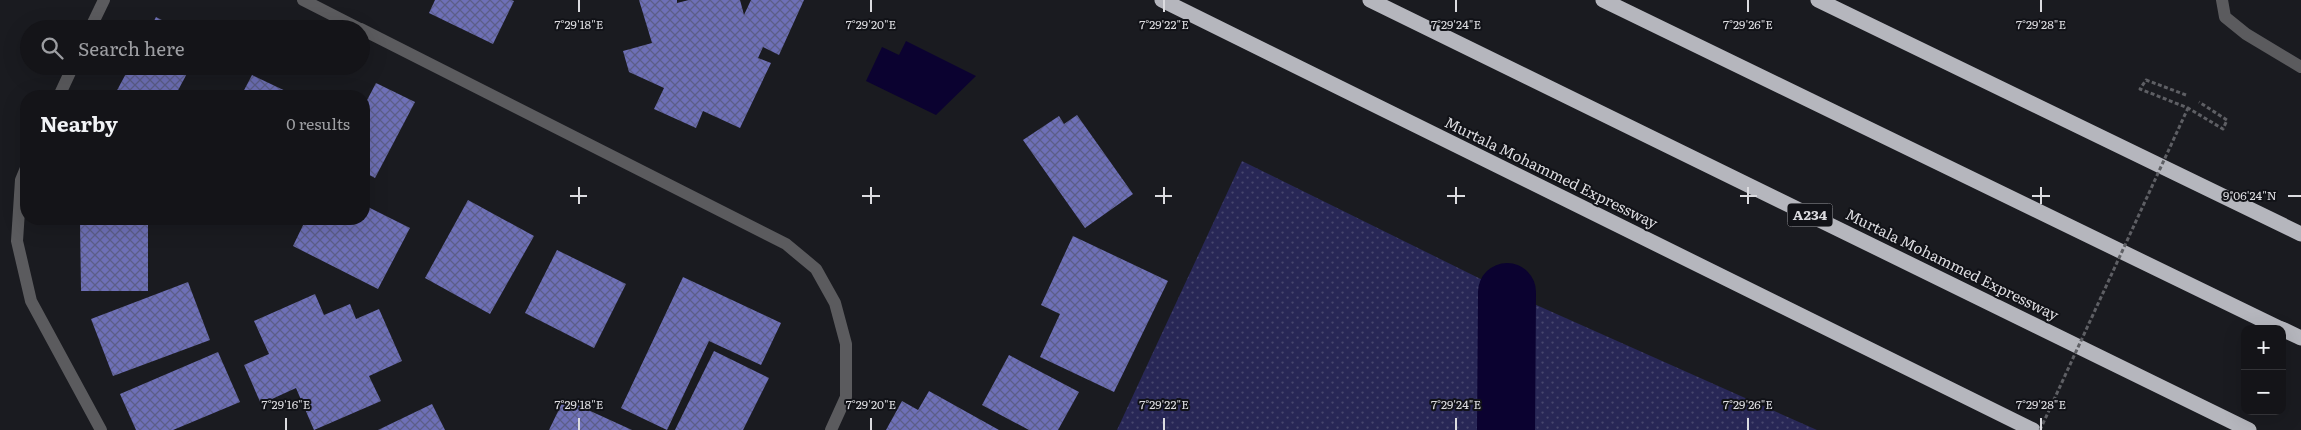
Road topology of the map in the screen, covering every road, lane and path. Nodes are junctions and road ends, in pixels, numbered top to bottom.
1 (104, 0) edge
2 (303, 0) edge
3 (1162, 0) edge
4 (1370, 0) edge
5 (1603, 0) edge
6 (1818, 0) edge
7 (2222, 0) edge
8 (94, 20) edge
9 (343, 20) edge
10 (370, 34) edge
11 (2301, 67) edge
12 (69, 75) edge
13 (62, 90) edge
14 (2186, 95) dead end
15 (2199, 102) dead end
16 (2188, 108) junction
17 (20, 180) edge
18 (2301, 234) edge
19 (2274, 325) edge
20 (2286, 331) edge
21 (2301, 338) edge
22 (101, 430) edge
23 (831, 430) edge
24 (2033, 430) edge
25 (2040, 430) edge
26 (2250, 430) edge

1 - 8 street
2 - 9 street
3 - 24 highway, Murtala Mohammed Expressway
4 - 26 highway, Murtala Mohammed Expressway / A234
5 - 19 highway
6 - 18 highway
7 - 11 street
10 - 23 street
12 - 13 street
14 - 16 path
15 - 16 path
16 - 25 path, bridge
17 - 22 street
20 - 21 highway

